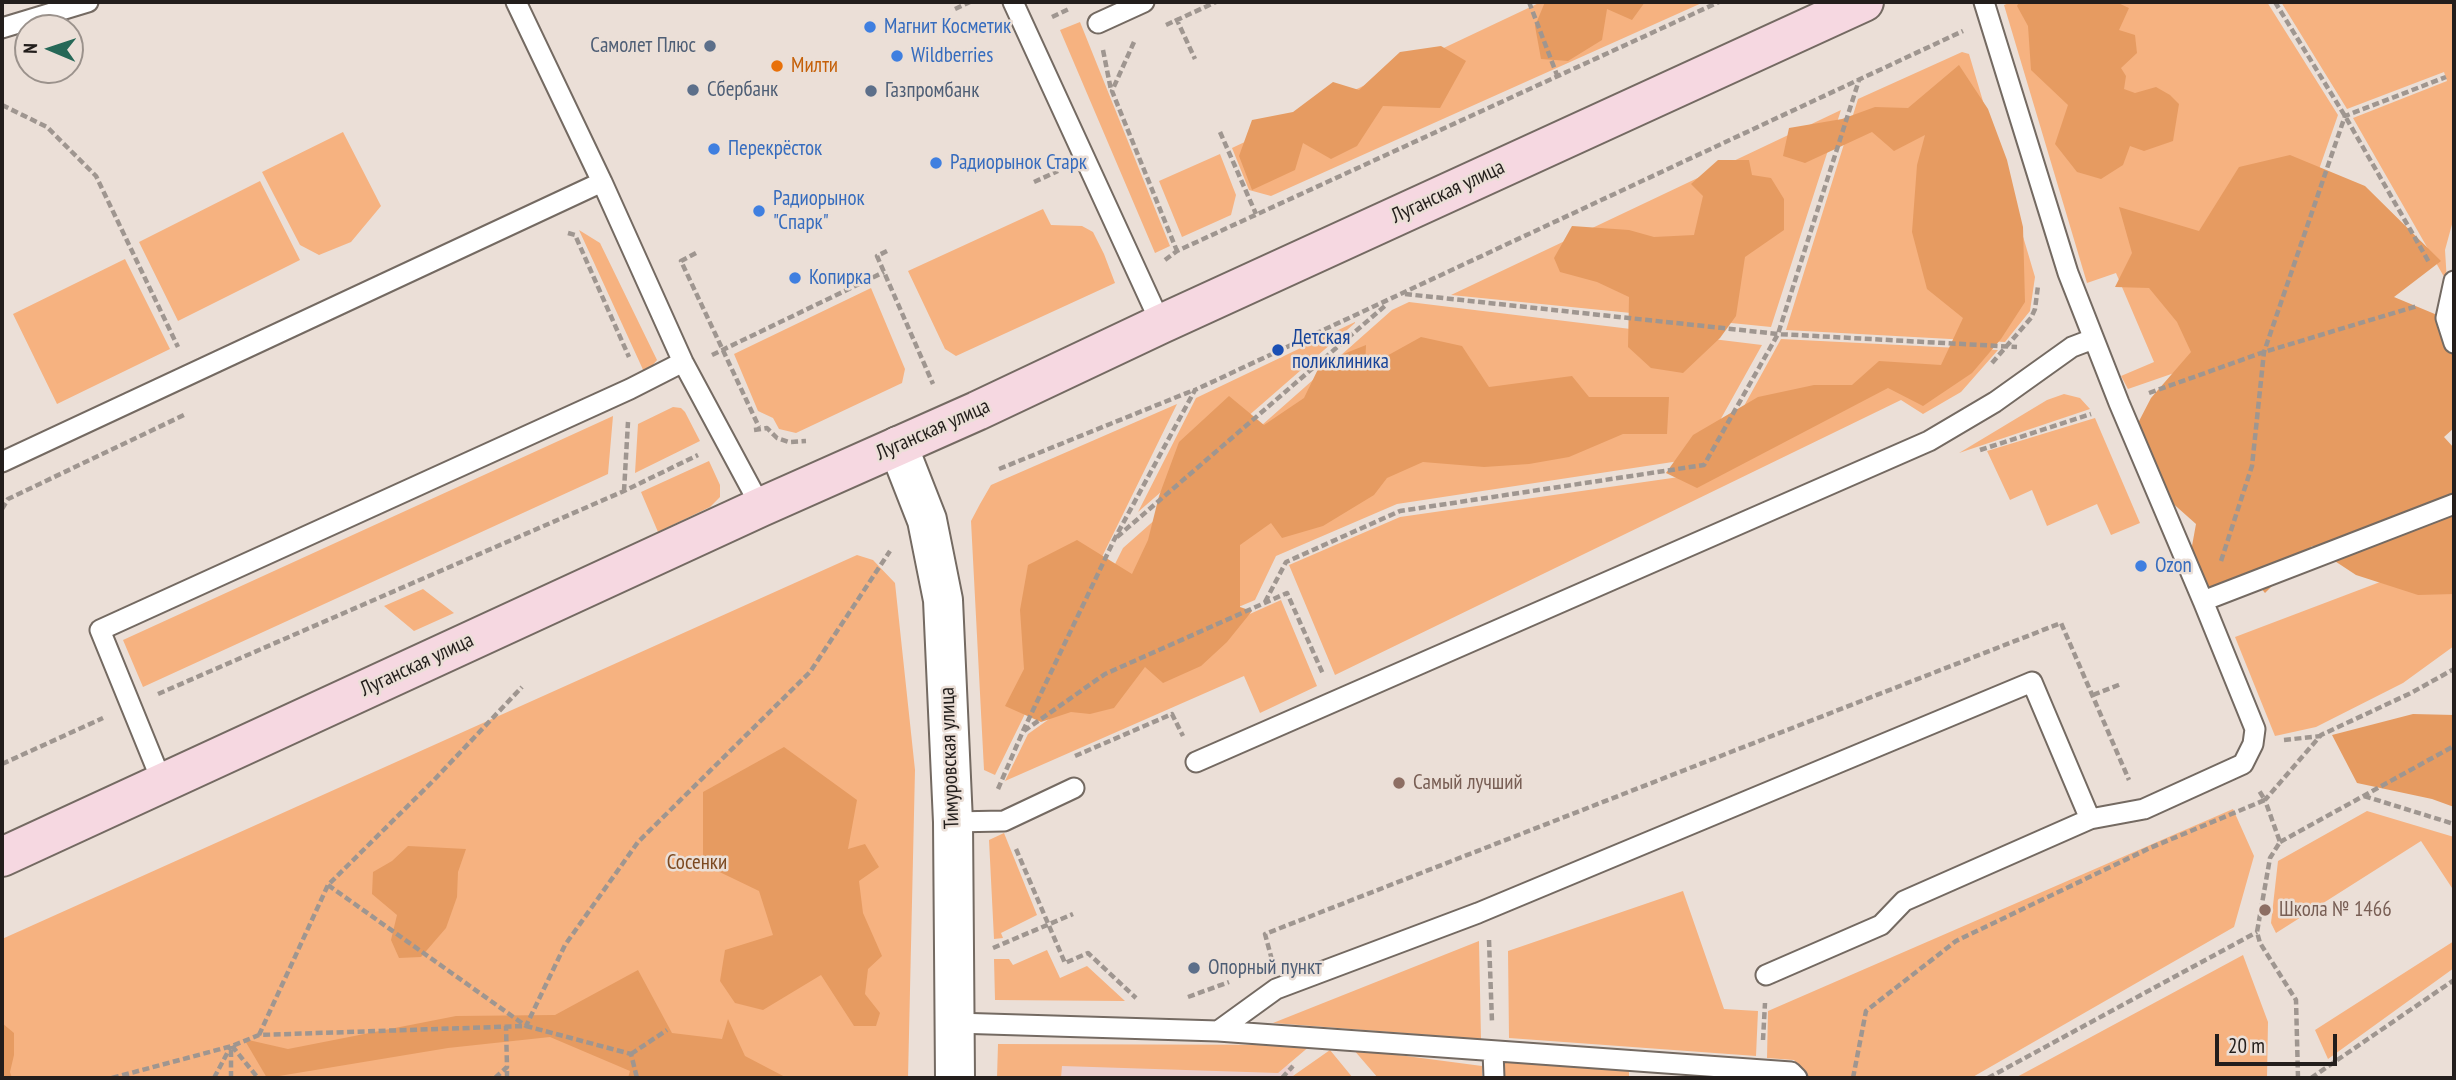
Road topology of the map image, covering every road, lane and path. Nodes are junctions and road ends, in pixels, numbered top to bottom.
1 (88, 2) edge
2 (516, 2) edge
3 (970, 2) edge
4 (1013, 2) edge
5 (1144, 2) edge
6 (1216, 2) edge
7 (1530, 2) edge
8 (1719, 2) edge
9 (1864, 2) edge
10 (2275, 2) edge
11 (1986, 6) edge
12 (1074, 7) dead end
13 (955, 9) dead end
14 (1173, 11) dead end
15 (1049, 18) dead end
16 (1177, 20) junction
17 (1098, 23) dead end
18 (2, 28) edge
19 (1156, 30) dead end
20 (1135, 40) dead end
21 (1195, 59) dead end
22 (1557, 75) junction
23 (2446, 76) dead end
24 (1860, 79) junction
25 (2, 105) edge
26 (2345, 116) junction
27 (1220, 132) dead end
28 (1041, 179) dead end
29 (602, 182) junction
30 (1034, 182) dead end
31 (1256, 214) junction
32 (564, 233) dead end
33 (887, 251) dead end
34 (1177, 251) junction
35 (695, 253) dead end
36 (884, 272) junction
37 (2039, 276) dead end
38 (1141, 283) junction
39 (2452, 289) edge
40 (1404, 294) junction
41 (154, 296) junction
42 (1392, 299) junction
43 (145, 300) dead end
44 (1161, 324) junction
45 (1778, 334) junction
46 (2093, 339) junction
47 (2454, 343) edge
48 (2072, 347) junction
49 (2005, 348) junction
50 (722, 350) junction
51 (2264, 352) junction
52 (684, 365) junction
53 (1988, 368) dead end
54 (190, 373) junction
55 (943, 379) dead end
56 (933, 384) junction
57 (635, 386) junction
58 (921, 389) dead end
59 (1195, 390) junction
60 (2119, 403) junction
61 (193, 410) dead end
62 (758, 427) junction
63 (817, 436) dead end
64 (726, 442) junction
65 (898, 446) junction
66 (1979, 450) dead end
67 (2, 462) edge
68 (999, 469) dead end
69 (624, 491) junction
70 (2454, 504) edge
71 (761, 507) junction
72 (2, 509) edge
73 (1114, 540) junction
74 (890, 551) dead end
75 (2206, 600) junction
76 (1265, 602) junction
77 (1311, 647) dead end
78 (2454, 669) edge
79 (2121, 684) dead end
80 (522, 687) dead end
81 (2093, 695) dead end
82 (131, 705) junction
83 (1023, 731) junction
84 (2454, 746) edge
85 (1072, 757) dead end
86 (1196, 762) joint
87 (2, 764) edge
88 (162, 782) junction
89 (1010, 785) dead end
90 (1074, 788) dead end
91 (998, 790) junction
92 (989, 792) dead end
93 (2363, 795) junction
94 (2264, 800) junction
95 (2090, 819) junction
96 (1004, 821) junction
97 (953, 822) junction
98 (2454, 824) edge
99 (2280, 842) junction
100 (2, 857) edge
101 (328, 885) junction
102 (1073, 914) dead end
103 (1049, 926) junction
104 (2257, 932) junction
105 (1489, 937) dead end
106 (1004, 943) dead end
107 (1766, 975) joint
108 (2454, 980) edge
109 (1491, 982) dead end
110 (954, 1023) junction
111 (506, 1026) junction
112 (526, 1026) junction
113 (1170, 1029) junction
114 (667, 1030) dead end
115 (1218, 1031) junction
116 (258, 1035) junction
117 (232, 1046) junction
118 (1493, 1051) junction
119 (631, 1054) junction
120 (507, 1067) junction
121 (1761, 1070) junction
122 (112, 1078) edge
123 (214, 1078) edge
124 (231, 1078) edge
125 (258, 1078) edge
126 (495, 1078) edge
127 (507, 1078) edge
128 (637, 1078) edge
129 (956, 1078) edge
130 (1494, 1078) edge
131 (1797, 1078) edge
132 (1853, 1078) edge
133 (1988, 1078) edge
134 (2298, 1078) edge
135 (2311, 1078) edge

1 - 18 lane
2 - 29 lane
3 - 13 path
4 - 38 lane
5 - 17 lane
6 - 16 path
7 - 22 path
8 - 22 path
9 - 44 main road, Луганская улица
10 - 26 path
11 - 24 path
11 - 46 lane
12 - 15 path
14 - 16 path
16 - 19 path
16 - 21 path
20 - 34 path
22 - 31 path
23 - 26 path
24 - 40 path
24 - 45 path
25 - 41 path
26 - 39 path
26 - 51 path
27 - 31 path
28 - 30 path
29 - 52 lane
29 - 54 lane
31 - 34 path
32 - 57 path
33 - 36 path
34 - 38 path
35 - 50 path
36 - 50 path
36 - 56 path
37 - 49 path
38 - 44 lane
39 - 47 lane
39 - 51 path
40 - 42 path
40 - 45 path
41 - 43 path
41 - 54 path
42 - 59 path
42 - 73 path
44 - 65 main road, Луганская улица
45 - 49 path
45 - 76 path
46 - 48 lane
46 - 60 lane
48 - 49 path
48 - 86 lane
49 - 53 path
50 - 52 path
50 - 62 path
51 - 60 path
51 - 75 path
52 - 57 lane
52 - 64 lane
54 - 67 lane
55 - 56 path
56 - 58 path
57 - 69 path
57 - 82 lane
59 - 68 path
59 - 73 path
60 - 66 path
60 - 75 lane
61 - 72 path
62 - 63 path
62 - 64 path
64 - 69 path
64 - 71 lane
65 - 71 main road, Луганская улица
65 - 97 street, Тимуровская улица
69 - 82 path
70 - 75 lane
71 - 88 main road, Луганская улица
73 - 83 path
74 - 112 path
75 - 95 lane
76 - 77 path
76 - 83 path
78 - 94 path
79 - 81 path
80 - 101 path
82 - 87 path
82 - 88 lane
83 - 91 path
84 - 93 path
85 - 86 path
88 - 100 main road, Луганская улица
89 - 91 path
90 - 96 lane
91 - 92 path
93 - 98 path
93 - 99 path
94 - 99 path
94 - 132 path
95 - 107 lane
95 - 115 lane
96 - 97 lane
96 - 103 path
97 - 110 street, Тимуровская улица
99 - 104 path
101 - 112 path
101 - 116 path
102 - 103 path
103 - 106 path
103 - 113 path
104 - 133 path
104 - 134 path
105 - 109 path
107 - 121 path
108 - 135 path
110 - 113 lane
110 - 129 street, Тимуровская улица
111 - 112 path
111 - 116 path
111 - 120 path
112 - 119 path
113 - 115 lane
114 - 119 path
115 - 118 lane
116 - 117 path
117 - 122 path
117 - 123 path
117 - 124 path
117 - 125 path
118 - 121 lane
118 - 130 lane
119 - 128 path
120 - 126 path
120 - 127 path
121 - 131 lane

